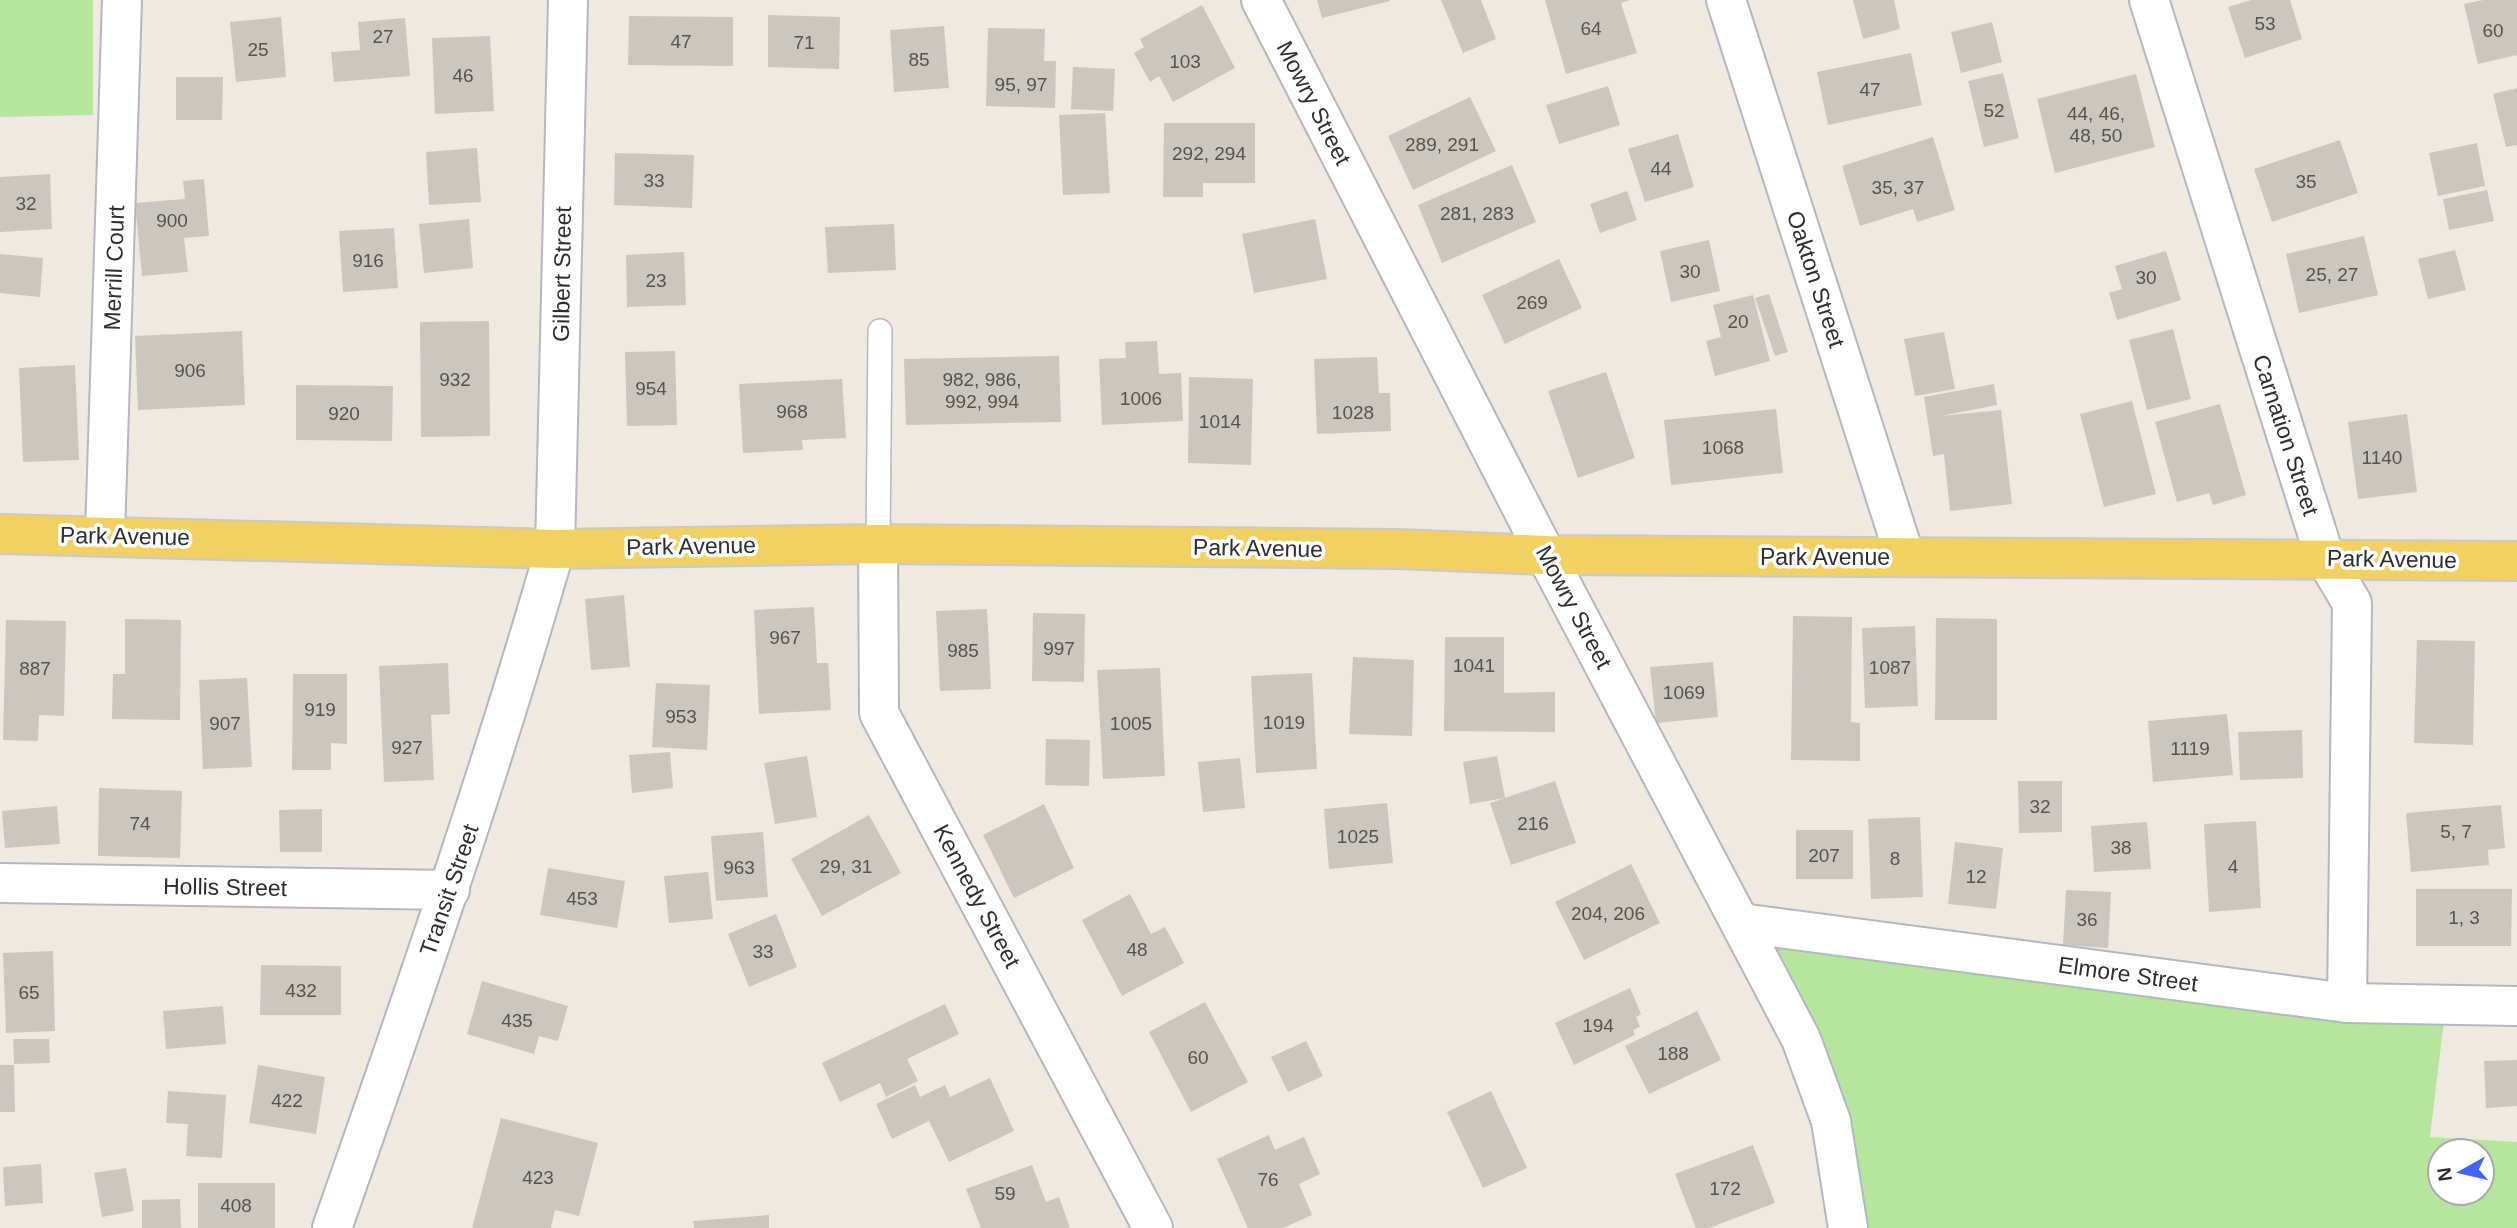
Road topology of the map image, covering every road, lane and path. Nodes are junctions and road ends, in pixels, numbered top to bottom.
1 (122, 0) edge
2 (568, 0) edge
3 (1261, 0) edge
4 (1726, 0) edge
5 (2149, 0) edge
6 (880, 331) dead end
7 (0, 534) edge
8 (105, 535) junction
9 (878, 544) junction
10 (555, 549) junction
11 (1546, 555) junction
12 (1905, 557) junction
13 (2325, 558) junction
14 (2517, 561) edge
15 (0, 883) edge
16 (450, 890) junction
17 (1741, 923) junction
18 (2347, 1003) junction
19 (2517, 1006) edge
20 (332, 1228) edge
21 (1153, 1228) edge
22 (1847, 1228) edge

1 - 8 street, Merrill Court
2 - 10 street, Gilbert Street
3 - 11 street, Mowry Street
4 - 12 street, Oakton Street
5 - 13 street, Carnation Street
6 - 9 lane
7 - 8 main road, Park Avenue
8 - 10 main road, Park Avenue
9 - 10 main road, Park Avenue
9 - 11 main road, Park Avenue
9 - 21 street, Kennedy Street
10 - 16 street, Transit Street
11 - 12 main road, Park Avenue
11 - 17 street, Mowry Street
12 - 13 main road, Park Avenue
13 - 14 main road, Park Avenue
13 - 18 street, Carnation Street
15 - 16 street, Hollis Street
16 - 20 street, Transit Street
17 - 18 street, Elmore Street
17 - 22 street, Mowry Street
18 - 19 street, Elmore Street

